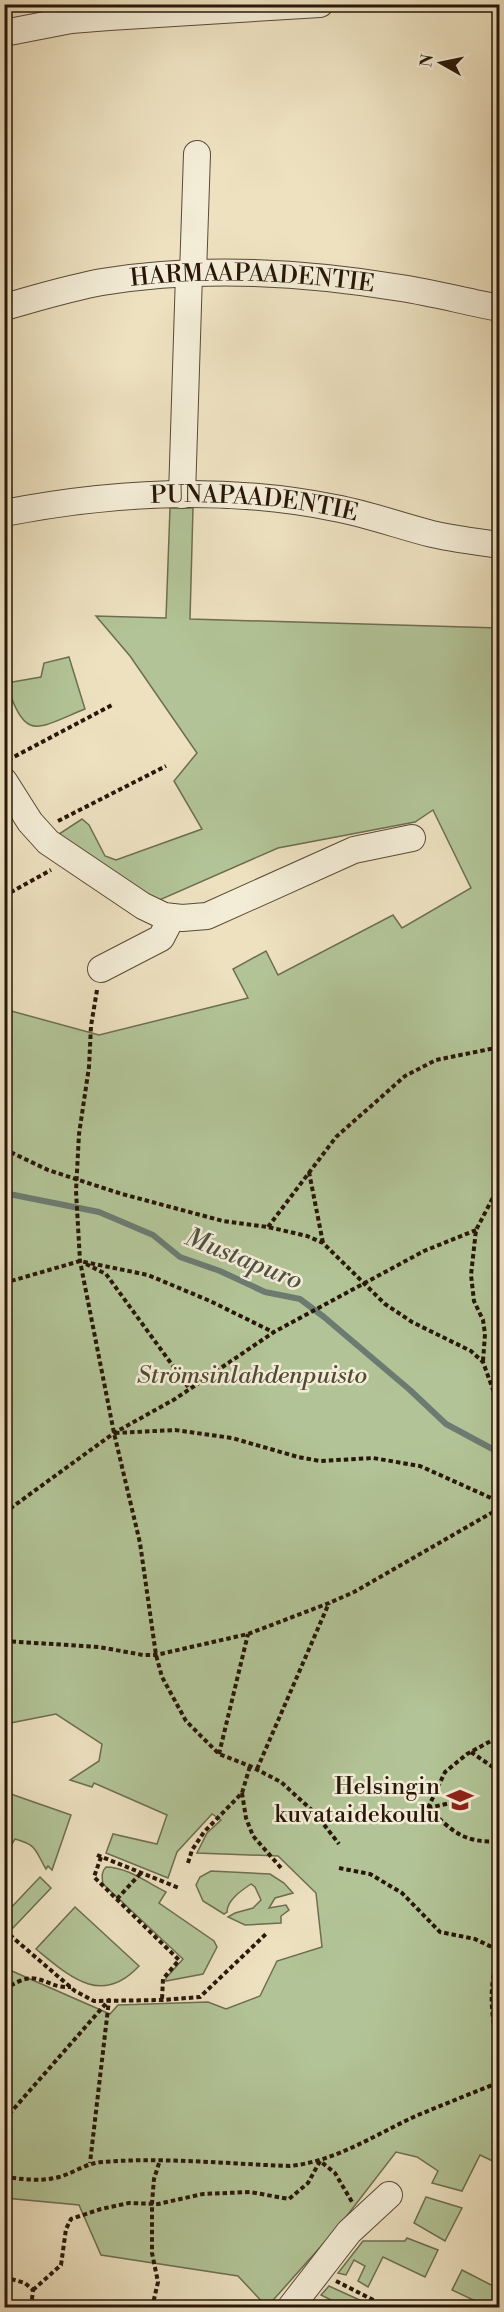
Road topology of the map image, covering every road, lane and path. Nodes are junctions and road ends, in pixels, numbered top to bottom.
1 (320, 4) edge
2 (107, 11) edge
3 (4, 33) edge
4 (196, 154) dead end
5 (191, 274) junction
6 (4, 307) edge
7 (500, 308) edge
8 (182, 495) junction
9 (4, 513) edge
10 (500, 545) edge
11 (111, 705) dead end
12 (4, 761) edge
13 (166, 766) dead end
14 (4, 781) edge
15 (38, 831) junction
16 (412, 838) dead end
17 (73, 859) junction
18 (4, 896) edge
19 (172, 917) junction
20 (101, 969) joint
21 (500, 1047) edge
22 (4, 1149) edge
23 (308, 1171) junction
24 (500, 1178) edge
25 (76, 1179) junction
26 (498, 1189) edge
27 (268, 1227) junction
28 (476, 1230) junction
29 (323, 1243) junction
30 (80, 1261) junction
31 (4, 1283) edge
32 (362, 1283) junction
33 (274, 1332) junction
34 (483, 1362) junction
35 (189, 1388) junction
36 (500, 1409) edge
37 (114, 1433) junction
38 (500, 1502) edge
39 (500, 1508) edge
40 (4, 1514) edge
41 (329, 1603) junction
42 (248, 1634) junction
43 (4, 1641) edge
44 (156, 1655) junction
45 (500, 1736) edge
46 (471, 1752) junction
47 (219, 1754) junction
48 (250, 1766) junction
49 (256, 1769) junction
50 (500, 1772) edge
51 (242, 1793) junction
52 (450, 1803) dead end
53 (428, 1808) junction
54 (499, 1841) edge
55 (339, 1844) dead end
56 (188, 1863) dead end
57 (339, 1868) dead end
58 (282, 1869) dead end
59 (141, 1873) junction
60 (179, 1888) dead end
61 (117, 1899) junction
62 (4, 1930) edge
63 (267, 1933) dead end
64 (500, 1952) edge
65 (70, 1987) junction
66 (4, 1989) edge
67 (109, 2000) junction
68 (162, 2000) junction
69 (500, 2051) edge
70 (500, 2082) edge
71 (4, 2120) edge
72 (160, 2160) junction
73 (320, 2161) junction
74 (90, 2163) junction
75 (4, 2177) edge
76 (389, 2195) dead end
77 (152, 2203) junction
78 (355, 2206) dead end
79 (9, 2245) dead end
80 (5, 2254) edge
81 (4, 2272) edge
82 (318, 2272) junction
83 (4, 2277) edge
84 (33, 2290) junction
85 (31, 2307) edge
86 (152, 2307) edge
87 (290, 2307) edge
88 (389, 2307) edge

1 - 2 street
2 - 3 street
4 - 5 street
5 - 6 street, HARMAAPAADENTIE
5 - 7 street, HARMAAPAADENTIE
5 - 8 street
8 - 9 street, PUNAPAADENTIE
8 - 10 street, PUNAPAADENTIE
11 - 12 path
13 - 15 path
14 - 15 street
15 - 17 street
16 - 19 street
17 - 18 path
17 - 19 street
19 - 20 street
20 - 25 path
21 - 23 path
22 - 25 path
23 - 27 path
23 - 29 path
24 - 26 path
25 - 27 path
25 - 30 path
26 - 28 path
27 - 29 path
28 - 32 path
28 - 34 path
29 - 32 path
30 - 31 path
30 - 33 path
30 - 35 path
30 - 37 path
32 - 33 path
32 - 34 path
33 - 35 path
34 - 36 path
35 - 37 path
37 - 38 path
37 - 40 path
37 - 44 path
39 - 41 path
41 - 42 path
41 - 49 path
42 - 44 path
42 - 47 path
43 - 44 path
44 - 47 path
45 - 46 path
46 - 50 path
46 - 53 path
47 - 48 path
48 - 49 path
48 - 51 path
49 - 55 path
51 - 56 path
51 - 58 path
52 - 53 path
53 - 54 path
57 - 64 path
59 - 60 path
59 - 61 path
59 - 61 path
61 - 68 path
62 - 65 path
63 - 68 path
64 - 69 path
65 - 66 path
65 - 67 path
67 - 68 path
67 - 71 path
67 - 74 path
70 - 73 path
72 - 73 path
72 - 74 path
72 - 77 path
73 - 77 path
73 - 78 path
74 - 75 path
76 - 82 street
77 - 84 path
77 - 86 path
79 - 80 path
80 - 81 path
82 - 87 street
82 - 88 path
83 - 84 path
84 - 85 path

